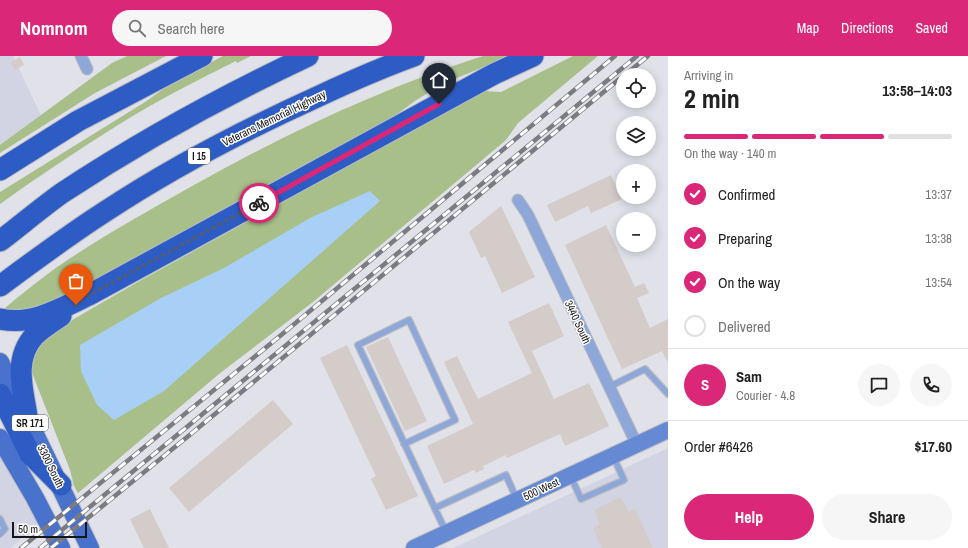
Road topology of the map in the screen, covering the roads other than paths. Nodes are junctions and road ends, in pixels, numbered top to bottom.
1 (81, 56) edge
2 (202, 56) edge
3 (308, 56) edge
4 (414, 56) edge
5 (533, 56) edge
6 (87, 69) dead end
7 (155, 81) junction
8 (0, 170) edge
9 (0, 183) edge
10 (518, 200) dead end
11 (0, 241) edge
12 (0, 286) edge
13 (89, 295) junction
14 (0, 319) edge
15 (0, 362) edge
16 (609, 386) junction
17 (0, 394) edge
18 (668, 394) edge
19 (27, 416) junction
20 (668, 430) edge
21 (0, 438) edge
22 (404, 444) junction
23 (637, 445) junction
24 (613, 456) junction
25 (570, 475) junction
26 (61, 485) junction
27 (517, 500) junction
28 (435, 508) junction
29 (0, 518) edge
30 (447, 533) junction
31 (0, 534) edge
32 (61, 548) edge
33 (90, 548) edge
34 (414, 548) edge

1 - 6 street
2 - 7 highway
3 - 11 highway
4 - 12 highway, Veterans Memorial Highway / I 15
5 - 13 highway
7 - 8 highway
7 - 9 highway
10 - 16 street, 3440 South
13 - 14 highway
13 - 19 highway
15 - 19 main road, 3300 South / SR 171
16 - 18 lane
16 - 23 street, 3440 South
17 - 26 highway
19 - 26 main road, 3300 South / SR 171
20 - 23 main road, 500 West
21 - 32 main road, SR 171
22 - 22 lane
22 - 28 lane
23 - 24 main road, 500 West
24 - 25 main road, 500 West
24 - 25 lane
25 - 27 main road, 500 West
26 - 33 main road, 3300 South / SR 171
27 - 28 lane
27 - 30 main road, 500 West
28 - 30 lane
29 - 31 lane
30 - 34 main road, 500 West

